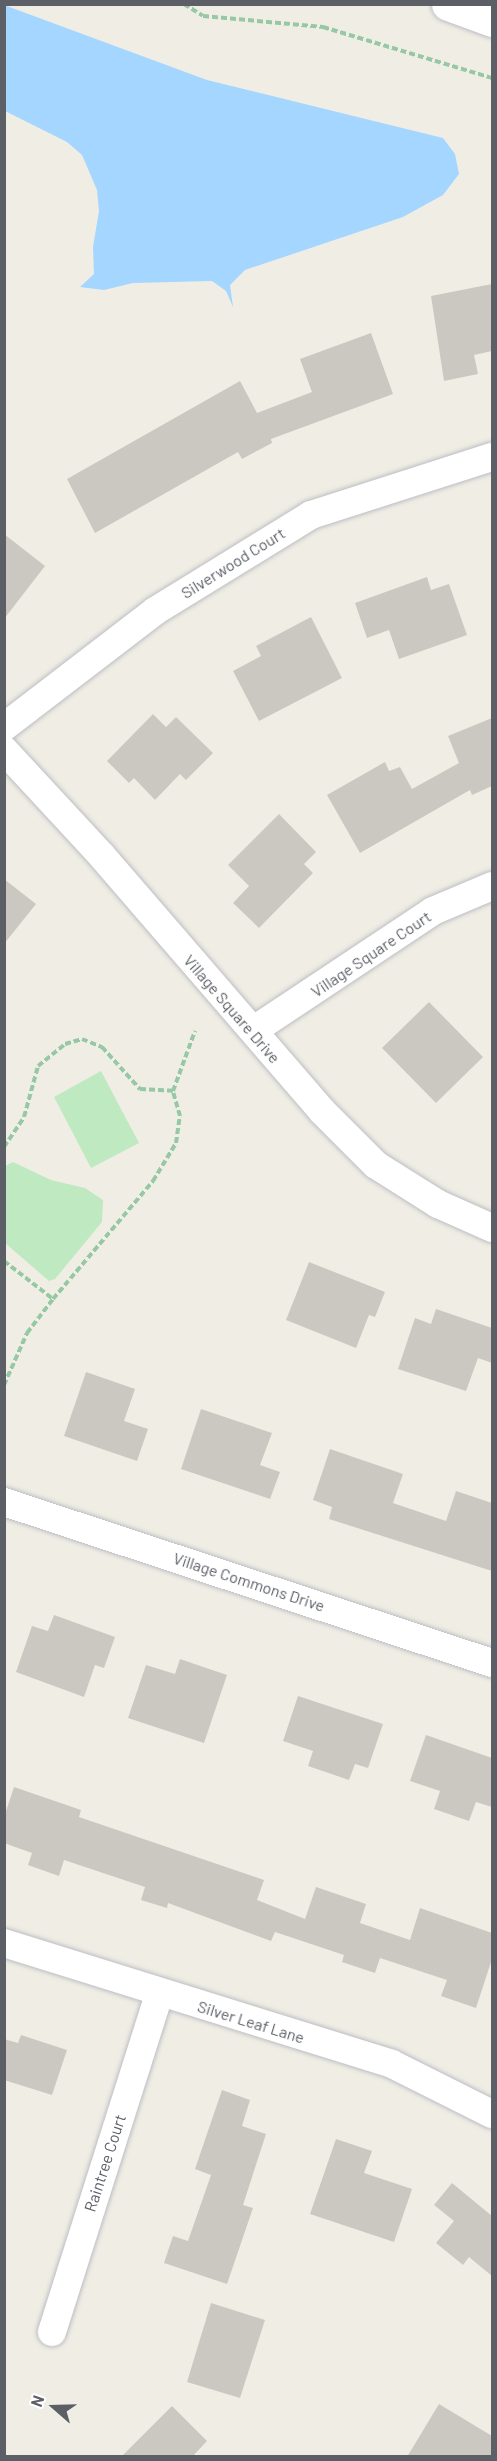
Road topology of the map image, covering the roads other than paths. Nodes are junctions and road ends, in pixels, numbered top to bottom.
1 (448, 4) edge
2 (492, 20) edge
3 (492, 457) edge
4 (4, 727) edge
5 (4, 750) edge
6 (492, 886) edge
7 (254, 1030) junction
8 (492, 1228) edge
9 (4, 1502) edge
10 (492, 1663) edge
11 (4, 1943) edge
12 (159, 1994) junction
13 (492, 2114) edge
14 (52, 2332) dead end

1 - 2 street
3 - 4 street, Silverwood Court
5 - 7 street, Village Square Drive
6 - 7 street, Village Square Court
7 - 8 street, Village Square Drive
9 - 10 street, Village Commons Drive
11 - 12 street, Silver Leaf Lane
12 - 13 street, Silver Leaf Lane
12 - 14 street, Raintree Court

